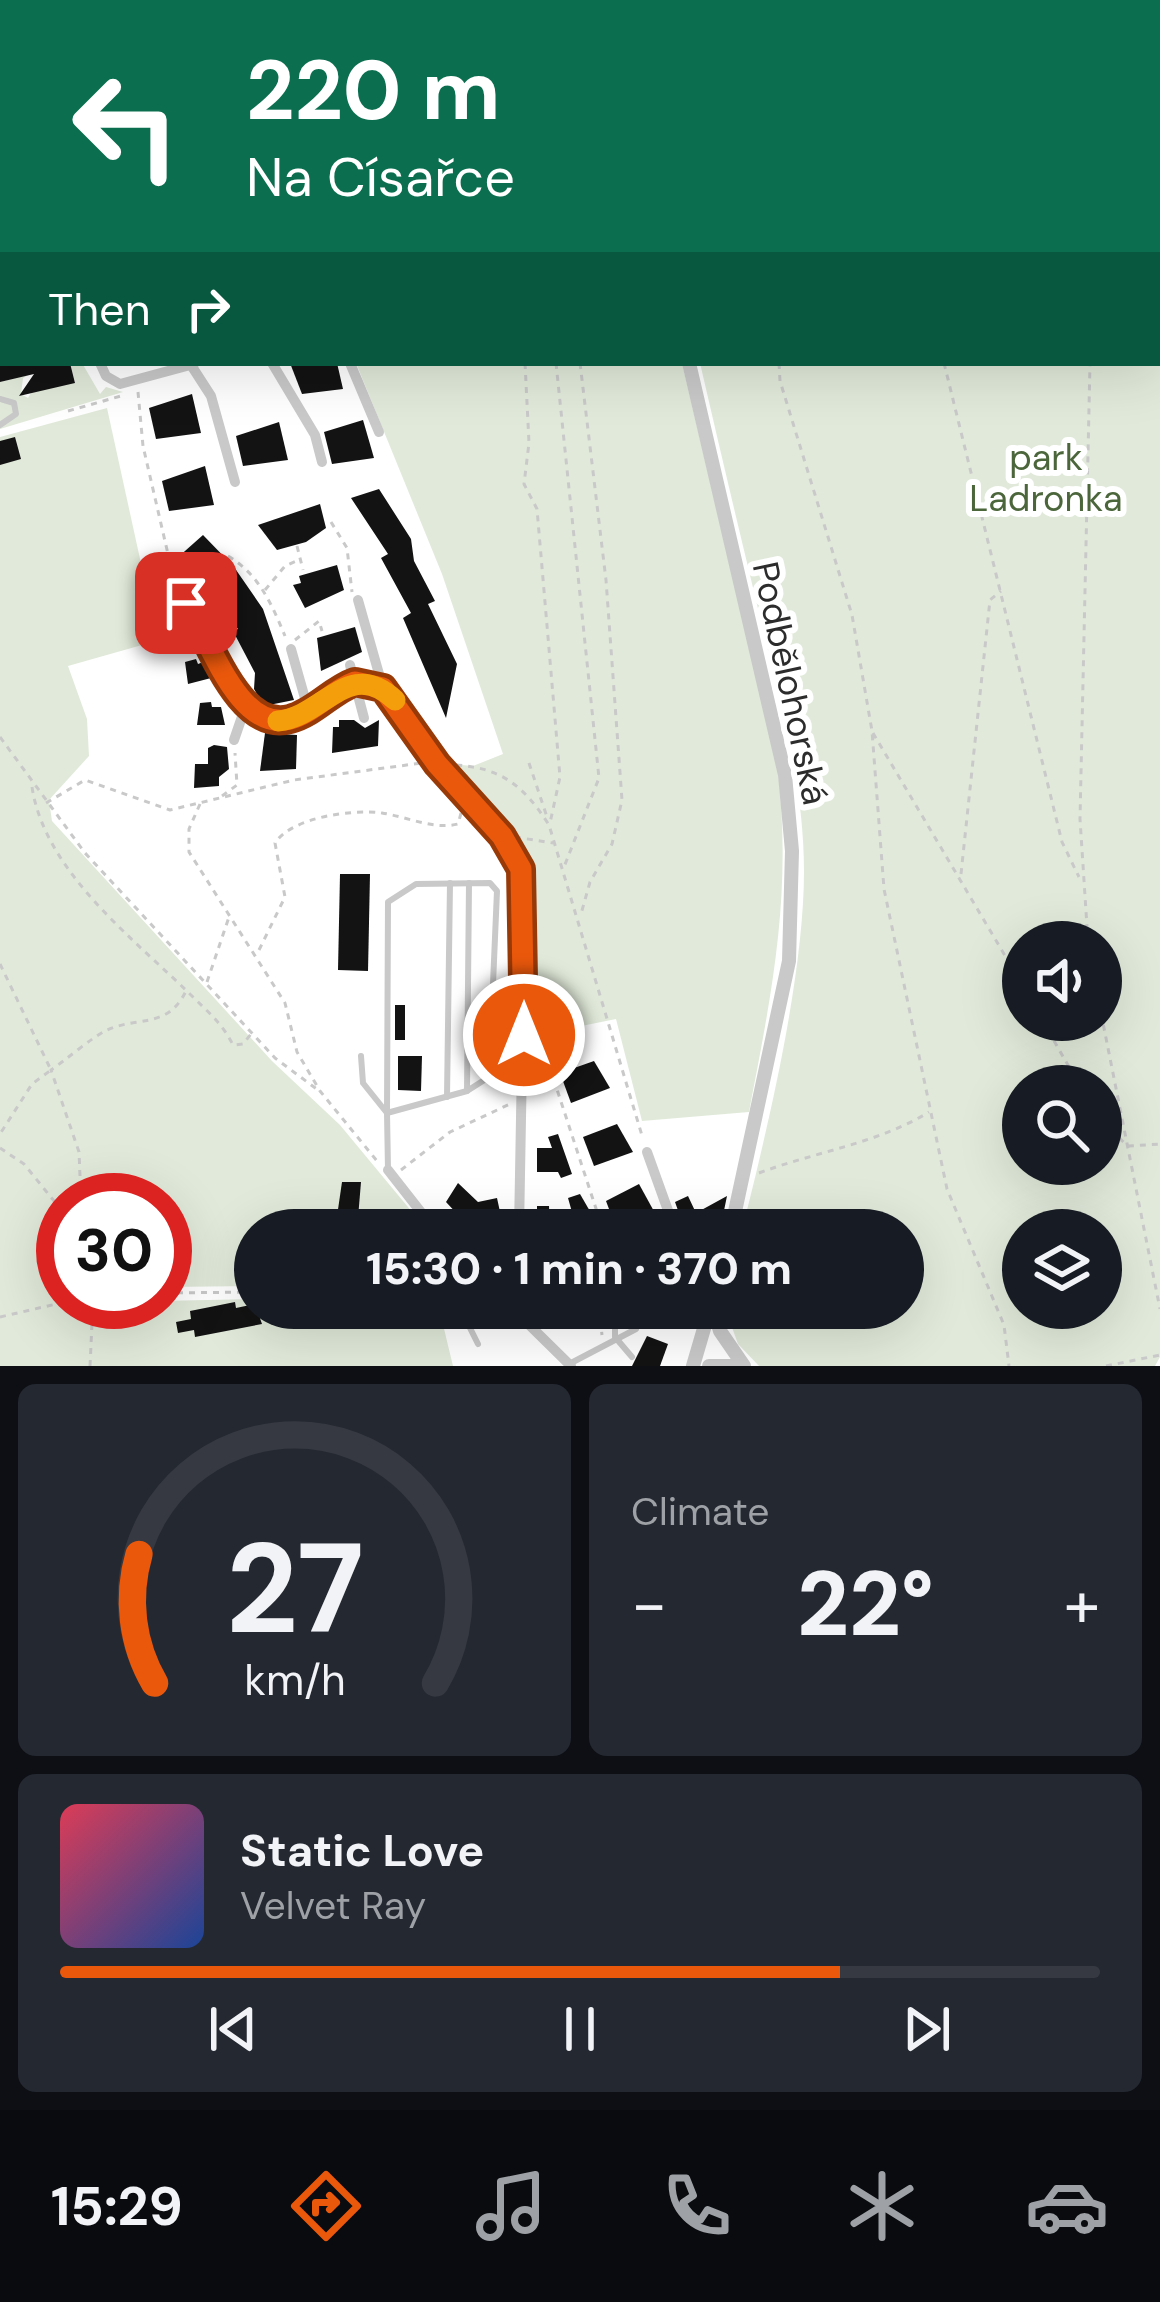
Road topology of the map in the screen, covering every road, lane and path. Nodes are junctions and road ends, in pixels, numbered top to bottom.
1 (101, 366) edge
2 (195, 366) edge
3 (274, 366) edge
4 (351, 366) edge
5 (525, 366) edge
6 (556, 366) edge
7 (580, 366) edge
8 (690, 366) edge
9 (779, 366) edge
10 (945, 366) edge
11 (1090, 366) edge
12 (160, 368) edge
13 (137, 387) junction
14 (0, 399) edge
15 (68, 411) dead end
16 (0, 425) edge
17 (379, 432) dead end
18 (322, 462) dead end
19 (235, 482) dead end
20 (331, 522) dead end
21 (297, 546) dead end
22 (228, 556) dead end
23 (301, 560) junction
24 (303, 570) dead end
25 (1002, 590) junction
26 (264, 591) junction
27 (358, 600) joint
28 (186, 603) joint
29 (322, 631) dead end
30 (290, 648) junction
31 (350, 665) dead end
32 (355, 682) junction
33 (383, 688) junction
34 (245, 708) junction
35 (308, 709) junction
36 (364, 718) dead end
37 (872, 731) junction
38 (0, 737) edge
39 (235, 740) joint
40 (529, 763) dead end
41 (437, 764) junction
42 (32, 786) junction
43 (220, 797) junction
44 (46, 803) junction
45 (201, 803) junction
46 (460, 809) dead end
47 (549, 825) junction
48 (514, 837) dead end
49 (555, 843) junction
50 (563, 868) junction
51 (961, 878) junction
52 (1082, 882) junction
53 (450, 883) junction
54 (469, 883) junction
55 (229, 915) junction
56 (1086, 921) edge
57 (580, 922) junction
58 (1002, 949) edge
59 (257, 953) junction
60 (0, 964) edge
61 (207, 982) junction
62 (187, 989) junction
63 (252, 1032) junction
64 (558, 1040) dead end
65 (1107, 1041) edge
66 (361, 1056) dead end
67 (51, 1070) junction
68 (524, 1076) junction
69 (554, 1084) junction
70 (320, 1091) junction
71 (467, 1091) junction
72 (447, 1097) junction
73 (525, 1100) junction
74 (931, 1111) junction
75 (387, 1113) junction
76 (0, 1134) edge
77 (1122, 1141) edge
78 (1160, 1144) edge
79 (1128, 1146) junction
80 (0, 1148) edge
81 (647, 1152) joint
82 (388, 1170) junction
83 (80, 1173) edge
84 (745, 1178) junction
85 (36, 1179) edge
86 (419, 1209) edge
87 (520, 1209) edge
88 (595, 1209) edge
89 (667, 1209) edge
90 (737, 1209) edge
91 (234, 1292) edge
92 (192, 1293) edge
93 (36, 1309) edge
94 (1160, 1309) edge
95 (0, 1317) edge
96 (92, 1329) edge
97 (470, 1329) edge
98 (533, 1329) edge
99 (608, 1329) joint
100 (636, 1329) dead end
101 (696, 1329) edge
102 (704, 1329) edge
103 (723, 1329) edge
104 (694, 1334) dead end
105 (615, 1337) junction
106 (587, 1343) dead end
107 (478, 1345) dead end
108 (557, 1352) junction
109 (1160, 1355) edge
110 (632, 1357) dead end
111 (695, 1359) edge
112 (570, 1365) edge
113 (90, 1366) edge
114 (547, 1366) edge
115 (709, 1366) edge
116 (732, 1366) edge
117 (744, 1366) edge
118 (1009, 1366) edge
119 (1106, 1366) edge

1 - 13 street
2 - 19 street
3 - 18 street
4 - 17 street
5 - 47 path
6 - 50 path
7 - 57 path
8 - 84 street, Podbělohorská
9 - 37 path
10 - 25 path
11 - 52 path
12 - 13 street
13 - 15 path
13 - 28 path
14 - 16 lane
20 - 27 path
21 - 23 path
22 - 26 path
23 - 24 path
23 - 26 path
25 - 51 path
25 - 52 path
26 - 30 path
27 - 33 street
28 - 34 street
29 - 30 path
30 - 35 street
31 - 32 street
32 - 33 street
32 - 35 street
32 - 36 street
33 - 41 street
34 - 35 street
34 - 39 street
37 - 51 path
37 - 74 path
38 - 42 path
39 - 43 path
40 - 47 path
41 - 43 path
41 - 47 path
41 - 68 street
42 - 44 path
42 - 62 path
43 - 45 path
44 - 45 path
44 - 61 path
45 - 55 path
46 - 59 path
47 - 49 path
48 - 49 path
49 - 50 path
50 - 57 path
51 - 58 path
52 - 56 path
53 - 54 lane
53 - 72 lane
53 - 75 lane
54 - 71 lane
54 - 71 lane
55 - 59 path
55 - 61 path
57 - 81 path
59 - 70 path
60 - 67 path
61 - 63 path
62 - 63 path
62 - 67 path
63 - 70 path
64 - 69 path
65 - 79 path
66 - 75 lane
67 - 76 path
67 - 83 path
68 - 69 path
68 - 73 street
69 - 88 path
70 - 82 path
71 - 72 lane
72 - 75 lane
73 - 82 path
73 - 87 street
74 - 84 path
74 - 118 path
75 - 82 lane
77 - 79 path
78 - 79 path
79 - 94 path
80 - 85 path
81 - 89 street
82 - 86 street
84 - 90 street, Podbělohorská
91 - 92 path
93 - 95 path
96 - 113 path
97 - 107 lane
98 - 108 street
99 - 105 lane
99 - 106 path
100 - 105 lane
101 - 104 path
102 - 111 street
103 - 117 street
105 - 110 lane
105 - 112 lane
108 - 112 street
108 - 114 street
109 - 119 path
111 - 115 street
115 - 116 street

